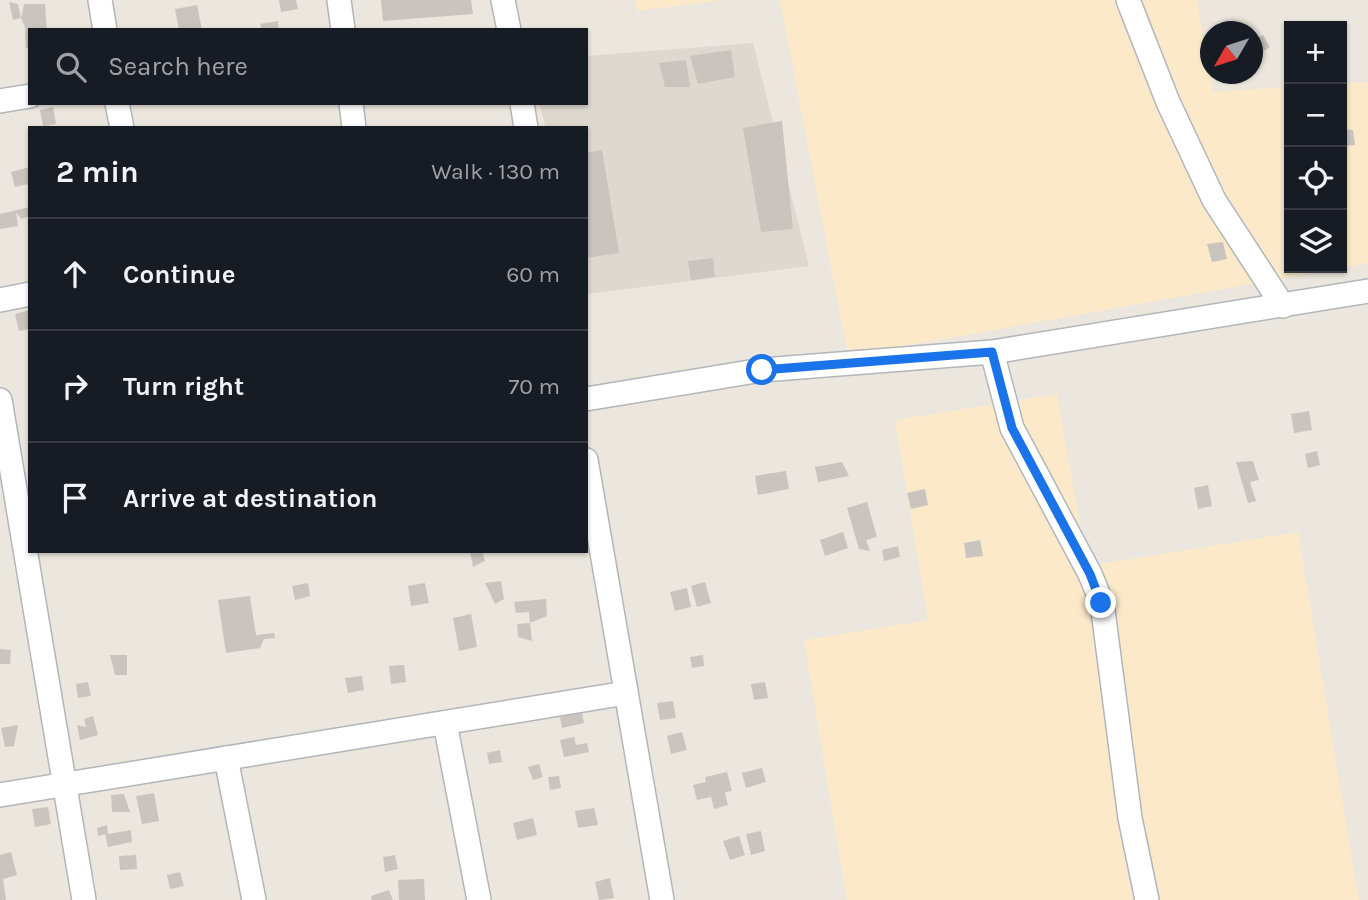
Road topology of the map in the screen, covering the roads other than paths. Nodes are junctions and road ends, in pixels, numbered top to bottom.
1 (339, 0) edge
2 (503, 0) edge
3 (1128, 0) edge
4 (106, 1) edge
5 (105, 28) edge
6 (343, 28) edge
7 (509, 28) edge
8 (28, 96) edge
9 (0, 101) edge
10 (117, 105) edge
11 (351, 105) edge
12 (522, 105) edge
13 (122, 126) edge
14 (354, 126) edge
15 (526, 126) edge
16 (1368, 291) edge
17 (28, 294) edge
18 (0, 300) edge
19 (1283, 306) junction
20 (992, 352) junction
21 (588, 399) edge
22 (0, 400) edge
23 (588, 472) edge
24 (17, 532) edge
25 (626, 693) junction
26 (445, 723) junction
27 (226, 758) junction
28 (65, 785) junction
29 (0, 795) edge
30 (84, 900) edge
31 (254, 900) edge
32 (479, 900) edge
33 (663, 900) edge
34 (1146, 900) edge

1 - 6 street
2 - 7 street
3 - 19 street
4 - 5 street
8 - 9 street
10 - 13 street
11 - 14 street
12 - 15 street
16 - 19 street
17 - 18 street
19 - 20 street
20 - 21 street
20 - 34 street
22 - 24 street
23 - 25 street
24 - 28 street
25 - 26 street
25 - 33 street
26 - 27 street
26 - 32 street
27 - 28 street
27 - 31 street
28 - 29 street
28 - 30 street

